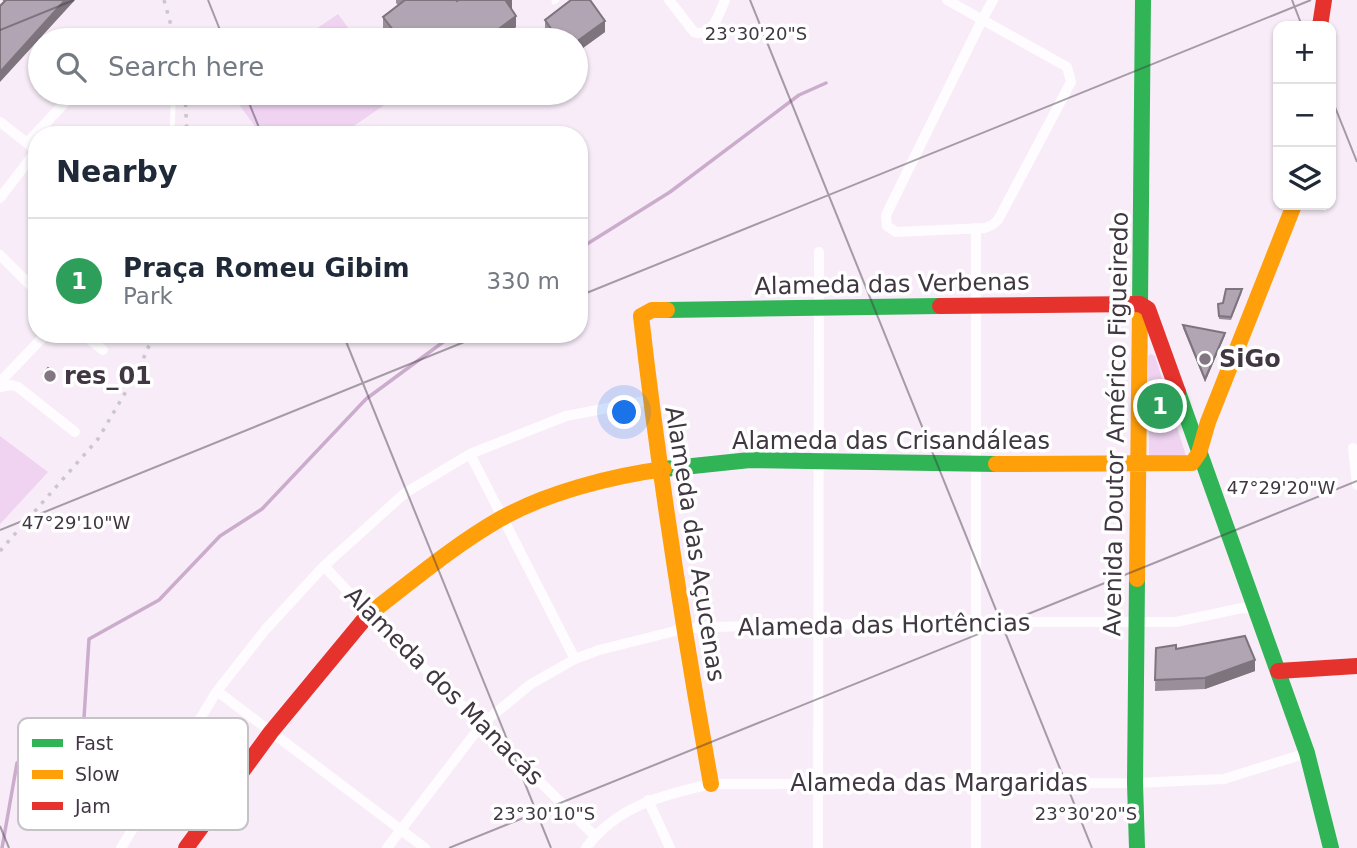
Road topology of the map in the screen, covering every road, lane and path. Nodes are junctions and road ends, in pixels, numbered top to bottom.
1 (669, 0) edge
2 (725, 0) edge
3 (947, 0) edge
4 (993, 0) edge
5 (1143, 0) edge
6 (1324, 0) edge
7 (983, 18) junction
8 (1321, 21) edge
9 (65, 105) edge
10 (173, 105) dead end
11 (0, 122) edge
12 (49, 126) edge
13 (172, 126) edge
14 (28, 144) edge
15 (28, 156) edge
16 (0, 198) edge
17 (1292, 210) edge
18 (976, 228) junction
19 (818, 252) dead end
20 (0, 255) edge
21 (28, 283) edge
22 (1140, 304) junction
23 (976, 305) junction
24 (819, 307) junction
25 (644, 312) joint
26 (38, 343) edge
27 (94, 343) edge
28 (103, 350) dead end
29 (0, 384) edge
30 (650, 400) junction
31 (75, 432) dead end
32 (1353, 448) dead end
33 (1199, 453) junction
34 (470, 454) junction
35 (819, 461) junction
36 (976, 464) junction
37 (1138, 464) junction
38 (659, 470) junction
39 (1357, 485) edge
40 (502, 518) junction
41 (324, 566) junction
42 (1255, 612) junction
43 (369, 614) junction
44 (974, 622) junction
45 (1137, 622) junction
46 (818, 625) junction
47 (683, 629) junction
48 (575, 659) junction
49 (1357, 666) edge
50 (1278, 671) junction
51 (217, 691) junction
52 (200, 718) edge
53 (482, 724) junction
54 (271, 732) junction
55 (1307, 753) junction
56 (248, 763) edge
57 (818, 782) junction
58 (975, 782) junction
59 (1135, 783) junction
60 (711, 784) junction
61 (648, 800) junction
62 (400, 829) junction
63 (132, 830) edge
64 (199, 830) edge
65 (595, 836) junction
66 (121, 848) edge
67 (186, 848) edge
68 (387, 848) edge
69 (425, 848) edge
70 (586, 848) edge
71 (670, 848) edge
72 (818, 848) edge
73 (975, 848) edge
74 (1137, 848) edge
75 (1331, 848) edge

1 - 2 street
3 - 7 street
4 - 7 street
5 - 22 street, Avenida Doutor Américo Figueiredo
6 - 8 street
7 - 18 street
7 - 18 street
9 - 12 street
10 - 13 lane
11 - 14 street
15 - 16 street
17 - 33 street
18 - 23 street
19 - 24 street
20 - 21 street
22 - 23 street, Alameda das Verbenas
22 - 33 street
22 - 37 street, Avenida Doutor Américo Figueiredo
23 - 24 street, Alameda das Verbenas
23 - 36 street
24 - 25 street, Alameda das Verbenas
24 - 35 street
25 - 30 street, Alameda das Açucenas
26 - 29 street
27 - 28 street
29 - 31 street
30 - 34 street
30 - 38 street, Alameda das Açucenas
32 - 39 street
33 - 37 street, Alameda das Crisandáleas
33 - 42 street
34 - 40 street
34 - 41 street
35 - 36 street, Alameda das Crisandáleas
35 - 38 street, Alameda das Crisandáleas
35 - 46 street
36 - 37 street, Alameda das Crisandáleas
36 - 44 street
37 - 45 street, Avenida Doutor Américo Figueiredo
38 - 40 street, Alameda das Crisandáleas
38 - 47 street, Alameda das Açucenas
40 - 43 street, Alameda das Crisandáleas
40 - 48 street
41 - 43 street, Alameda dos Manacás
41 - 51 street
42 - 45 street, Alameda das Hortências
42 - 50 street
43 - 53 street, Alameda dos Manacás
43 - 54 street, Alameda das Crisandáleas
44 - 45 street, Alameda das Hortências
44 - 46 street, Alameda das Hortências
44 - 58 street
45 - 59 street, Avenida Doutor Américo Figueiredo
46 - 47 street, Alameda das Hortências
46 - 57 street
47 - 48 street, Alameda das Hortências
47 - 60 street, Alameda das Açucenas
48 - 53 street, Alameda das Hortências
49 - 50 street
50 - 55 street
51 - 52 street
51 - 54 street
53 - 62 street, Alameda das Hortências
53 - 65 street, Alameda dos Manacás
54 - 56 street, Alameda das Crisandáleas
54 - 62 street
55 - 59 street, Alameda das Margaridas
55 - 75 street
57 - 58 street, Alameda das Margaridas
57 - 60 street, Alameda das Margaridas
57 - 72 street
58 - 59 street, Alameda das Margaridas
58 - 73 street
59 - 74 street, Avenida Doutor Américo Figueiredo
60 - 61 street, Alameda das Margaridas
61 - 65 street, Alameda das Margaridas
61 - 71 street
62 - 68 street, Alameda das Hortências
62 - 69 street
63 - 66 street
64 - 67 street, Alameda das Crisandáleas
65 - 70 street, Alameda das Margaridas

